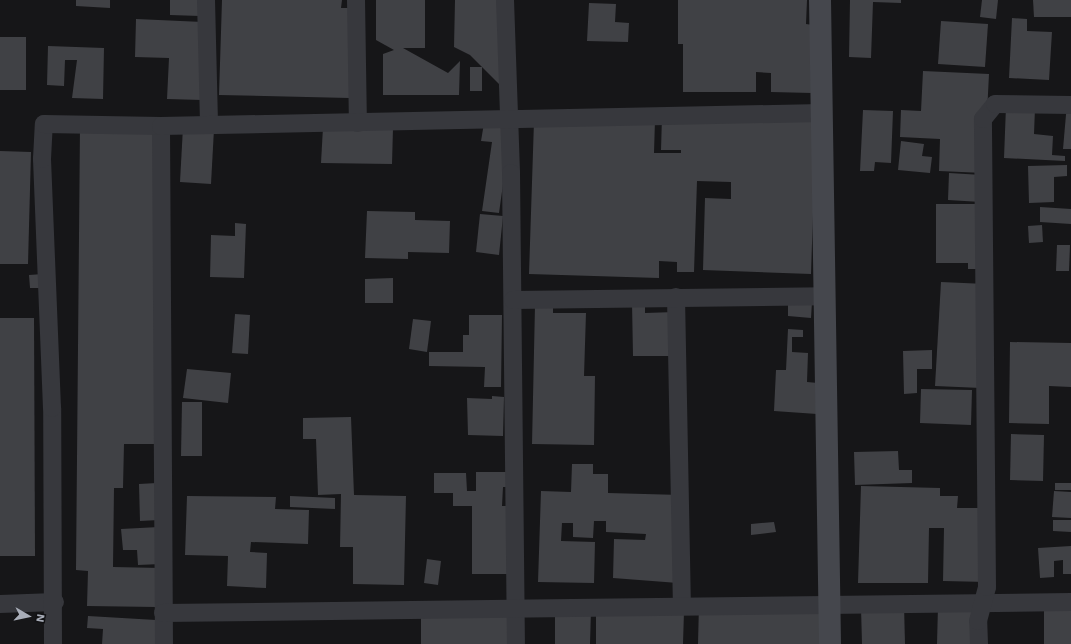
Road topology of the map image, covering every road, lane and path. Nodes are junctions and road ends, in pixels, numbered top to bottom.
1 (206, 0) edge
2 (356, 0) edge
3 (505, 0) edge
4 (820, 0) edge
5 (1071, 105) edge
6 (822, 113) junction
7 (509, 120) junction
8 (358, 123) junction
9 (209, 125) junction
10 (161, 126) junction
11 (825, 296) junction
12 (676, 297) junction
13 (512, 300) junction
14 (55, 602) junction
15 (984, 602) junction
16 (1071, 602) edge
17 (0, 604) edge
18 (682, 604) junction
19 (830, 606) junction
20 (516, 609) junction
21 (164, 613) junction
22 (53, 644) edge
23 (164, 644) edge
24 (516, 644) edge
25 (830, 644) edge
26 (979, 644) edge

1 - 9 street
2 - 8 street
3 - 7 street
4 - 6 main road
5 - 15 street
6 - 7 street
6 - 11 main road
7 - 8 street
7 - 13 street
8 - 9 street
9 - 10 street
10 - 14 street
10 - 21 street
11 - 12 street
11 - 19 main road
12 - 13 street
12 - 18 street
13 - 20 street
14 - 17 street
14 - 22 street
15 - 16 street
15 - 19 street
15 - 26 street
18 - 19 street
18 - 20 street
19 - 25 main road
20 - 21 street
20 - 24 street
21 - 23 street

